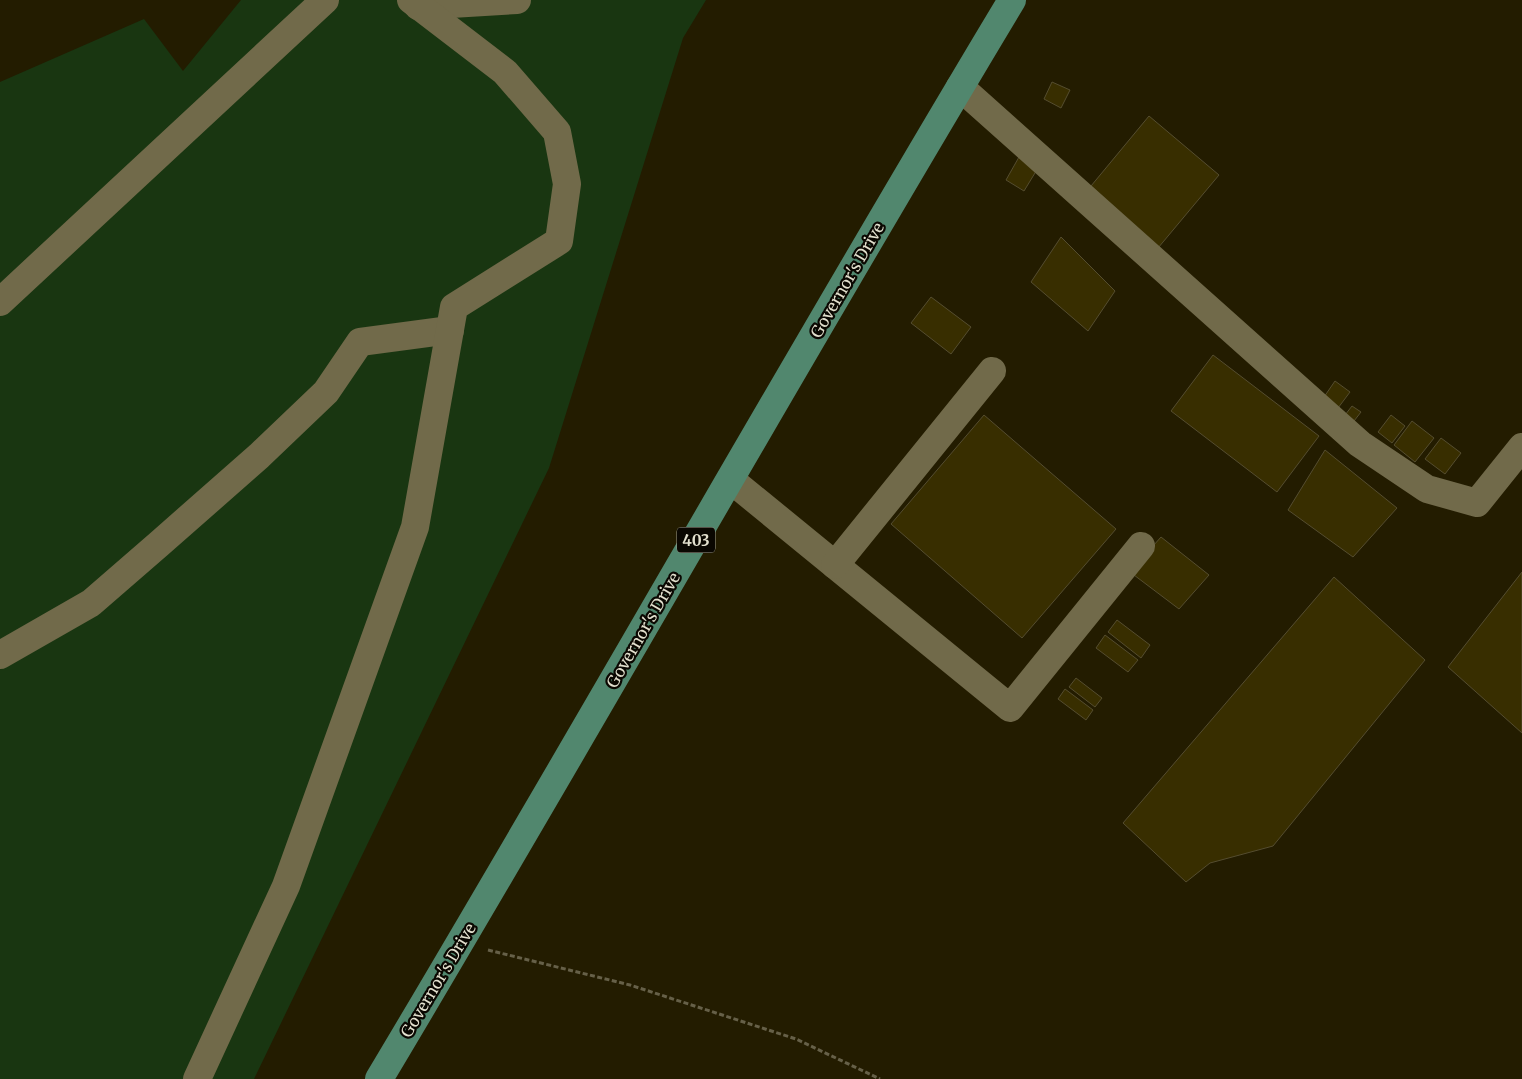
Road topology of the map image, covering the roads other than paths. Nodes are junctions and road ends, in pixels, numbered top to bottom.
1 (325, 0) edge
2 (517, 0) edge
3 (1012, 0) edge
4 (414, 3) edge
5 (960, 87) junction
6 (0, 302) edge
7 (450, 330) junction
8 (992, 371) dead end
9 (1522, 447) edge
10 (731, 480) junction
11 (1140, 546) dead end
12 (835, 566) junction
13 (0, 655) edge
14 (197, 1079) edge
15 (379, 1079) edge

1 - 6 lane
2 - 4 lane
3 - 5 main road, Governor's Drive / 403
4 - 7 lane
5 - 9 lane
5 - 10 main road, Governor's Drive / 403
7 - 13 lane
7 - 14 lane
8 - 12 lane
10 - 12 lane
10 - 15 main road, Governor's Drive / 403
11 - 12 lane

